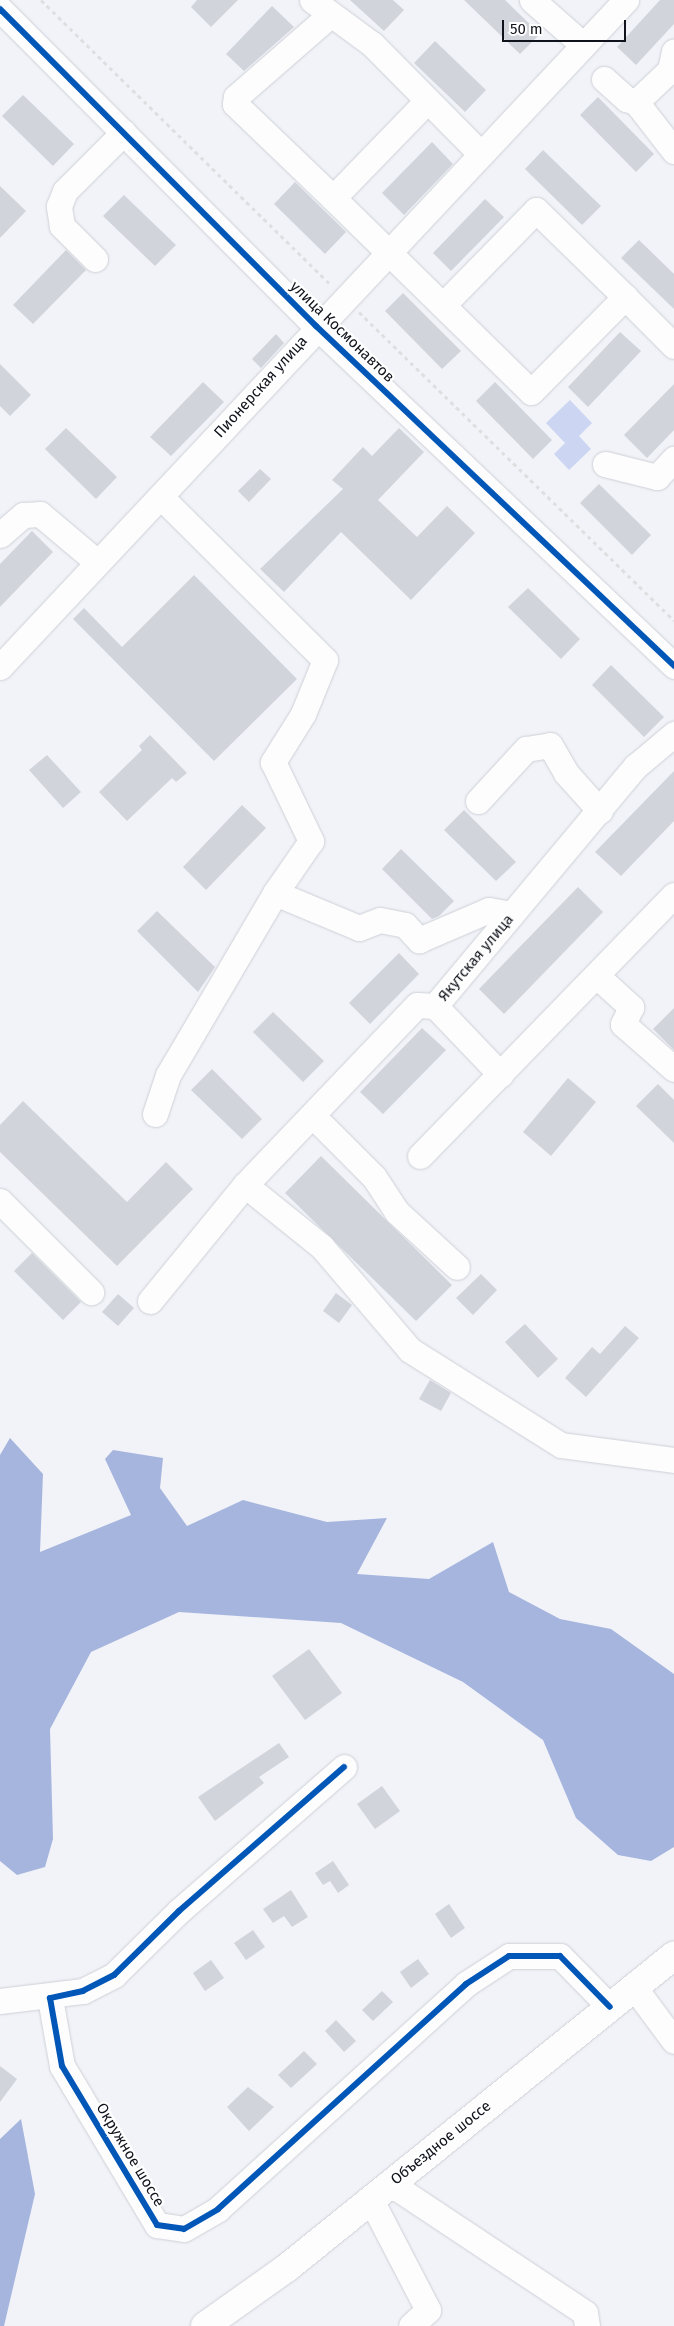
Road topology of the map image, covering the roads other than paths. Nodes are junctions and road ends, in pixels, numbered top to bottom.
1 (532, 0) edge
2 (626, 0) edge
3 (321, 8) edge
4 (0, 9) edge
5 (583, 44) junction
6 (674, 51) edge
7 (604, 78) dead end
8 (636, 102) junction
9 (426, 103) junction
10 (124, 132) junction
11 (674, 151) edge
12 (480, 153) junction
13 (333, 198) junction
14 (386, 250) junction
15 (95, 259) dead end
16 (624, 297) junction
17 (443, 306) junction
18 (316, 326) junction
19 (674, 346) edge
20 (674, 459) edge
21 (605, 464) dead end
22 (161, 498) junction
23 (0, 535) edge
24 (97, 562) junction
25 (0, 666) edge
26 (674, 666) edge
27 (674, 734) edge
28 (478, 801) dead end
29 (600, 811) junction
30 (275, 893) junction
31 (674, 895) edge
32 (512, 914) junction
33 (598, 977) junction
34 (435, 1006) junction
35 (674, 1069) edge
36 (501, 1075) junction
37 (155, 1114) dead end
38 (313, 1116) junction
39 (420, 1156) dead end
40 (245, 1185) junction
41 (0, 1201) edge
42 (457, 1267) dead end
43 (92, 1292) dead end
44 (150, 1300) dead end
45 (674, 1460) edge
46 (344, 1768) dead end
47 (674, 1955) edge
48 (634, 1987) junction
49 (50, 1998) junction
50 (0, 2000) edge
51 (610, 2007) junction
52 (674, 2041) edge
53 (381, 2192) junction
54 (221, 2321) edge
55 (411, 2326) edge
56 (587, 2326) edge

1 - 5 street
2 - 5 street, Пионерская улица
3 - 9 street
3 - 13 street
4 - 10 street, улица Космонавтов
5 - 12 street, Пионерская улица
6 - 8 street
7 - 8 street
8 - 11 street
9 - 12 street
9 - 13 street
10 - 15 street
10 - 18 street, улица Космонавтов
12 - 14 street, Пионерская улица
13 - 14 street
14 - 17 street
14 - 18 street, Пионерская улица
16 - 17 street
16 - 17 street
16 - 19 street
18 - 22 street, Пионерская улица
18 - 26 street, улица Космонавтов
20 - 21 street
22 - 24 street, Пионерская улица
22 - 30 street
23 - 24 street
24 - 25 street, Пионерская улица
27 - 29 street, Якутская улица
28 - 29 street
29 - 32 street, Якутская улица
30 - 32 street
30 - 37 street
31 - 33 street
32 - 34 street, Якутская улица
33 - 35 street
33 - 36 street
34 - 36 street
34 - 38 street, Якутская улица
36 - 39 street
38 - 40 street, Якутская улица
38 - 42 street
40 - 44 street, Якутская улица
40 - 45 street
41 - 43 street
46 - 49 street
47 - 48 main road, Объездное шоссе
48 - 51 main road, Объездное шоссе
48 - 52 street
49 - 50 street
49 - 51 street, Окружное шоссе
51 - 53 main road, Объездное шоссе
53 - 54 main road, Объездное шоссе
53 - 55 street
53 - 56 street

